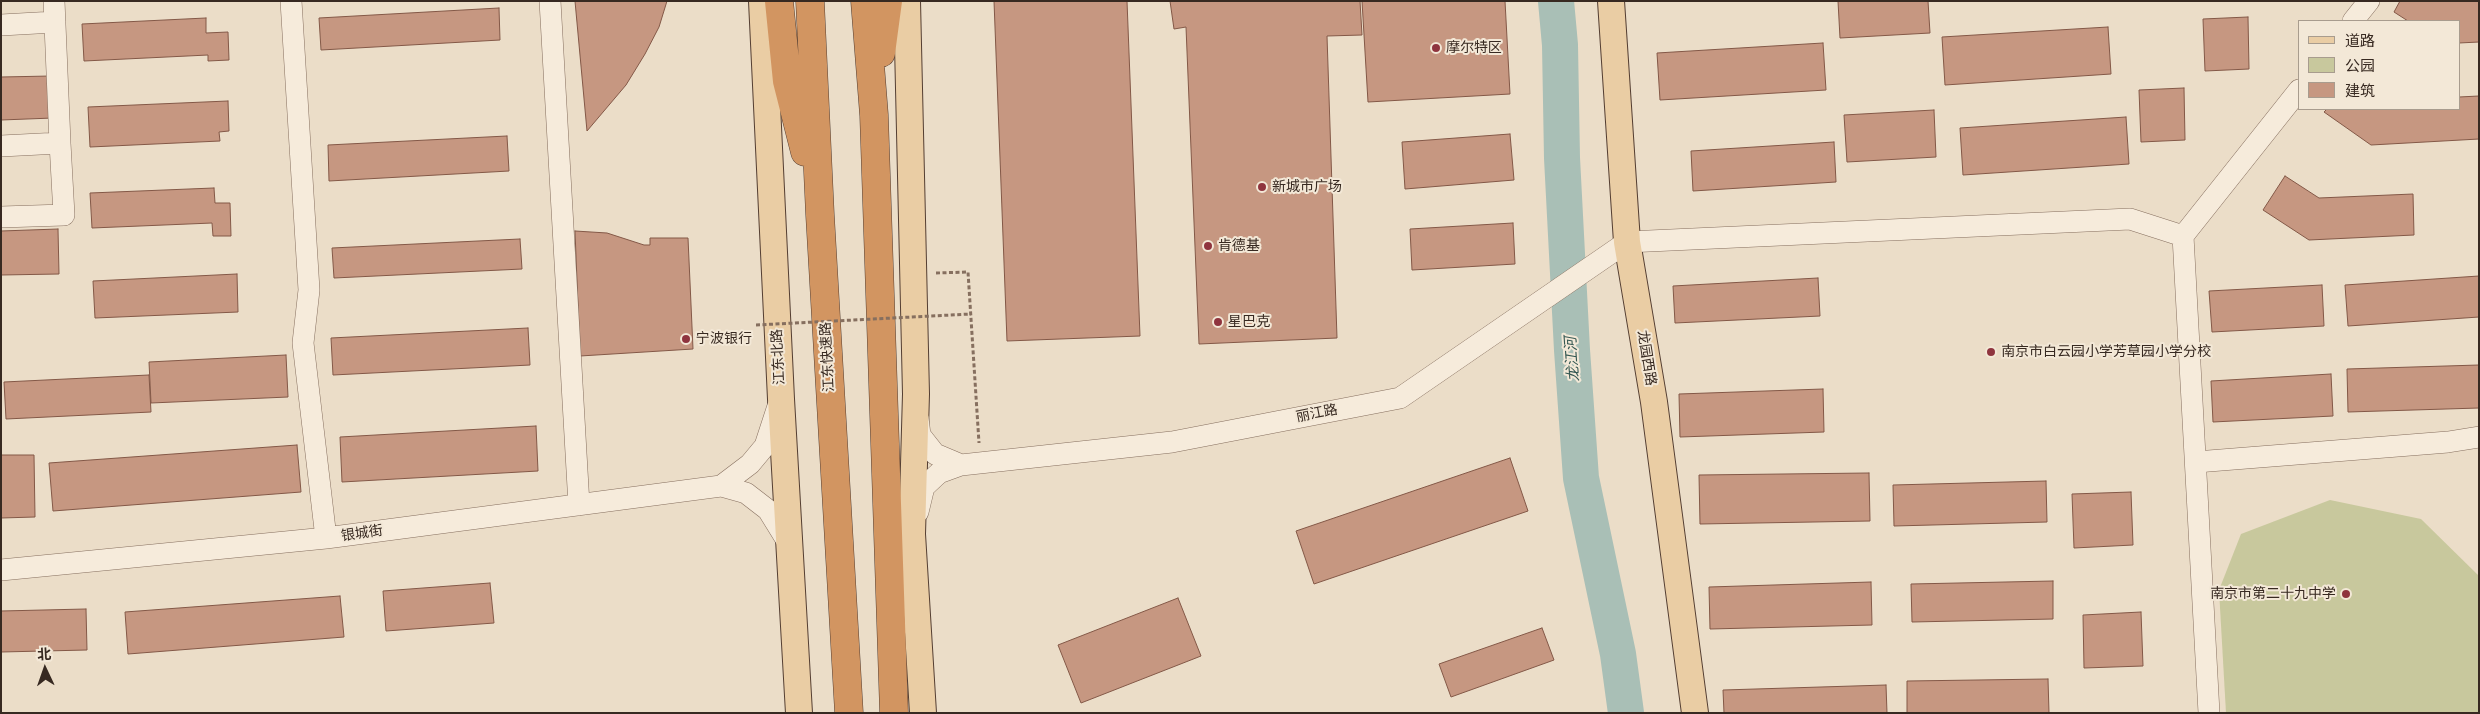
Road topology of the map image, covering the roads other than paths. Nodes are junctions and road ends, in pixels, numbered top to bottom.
1 (54, 1) edge
2 (291, 1) edge
3 (550, 1) edge
4 (762, 1) edge
5 (779, 1) edge
6 (810, 1) edge
7 (865, 1) edge
8 (888, 1) edge
9 (907, 1) edge
10 (1611, 1) edge
11 (2369, 1) edge
12 (2354, 20) edge
13 (55, 22) junction
14 (1, 25) edge
15 (2298, 91) edge
16 (874, 114) junction
17 (60, 143) junction
18 (1, 146) edge
19 (820, 215) junction
20 (1, 217) edge
21 (2183, 236) junction
22 (1627, 242) junction
23 (916, 394) junction
24 (781, 399) junction
25 (2479, 437) edge
26 (2196, 462) junction
27 (971, 465) junction
28 (721, 486) junction
29 (579, 505) junction
30 (912, 534) junction
31 (326, 538) junction
32 (789, 544) junction
33 (1, 570) edge
34 (799, 713) edge
35 (850, 713) edge
36 (894, 713) edge
37 (923, 713) edge
38 (1695, 713) edge
39 (2209, 713) edge

1 - 13 street
2 - 31 street
3 - 29 street
4 - 24 main road, 江东北路
5 - 19 highway
6 - 19 highway, 江东快速路
7 - 16 highway
8 - 16 highway
9 - 23 main road
10 - 22 main road, 龙园西路
11 - 12 street
13 - 14 street
13 - 17 street
15 - 21 street
16 - 36 highway
17 - 18 street
17 - 20 street
19 - 35 highway, 江东快速路
21 - 22 street
21 - 26 street
22 - 27 street, 丽江路
22 - 38 main road, 龙园西路
23 - 27 street, 丽江路
23 - 30 main road
24 - 28 street, 银城街
24 - 32 main road, 江东北路
25 - 26 street
26 - 39 street
27 - 30 street, 丽江路
28 - 29 street, 银城街
28 - 32 street, 银城街
29 - 31 street, 银城街
30 - 37 main road
31 - 33 street, 银城街
32 - 34 main road, 江东北路

